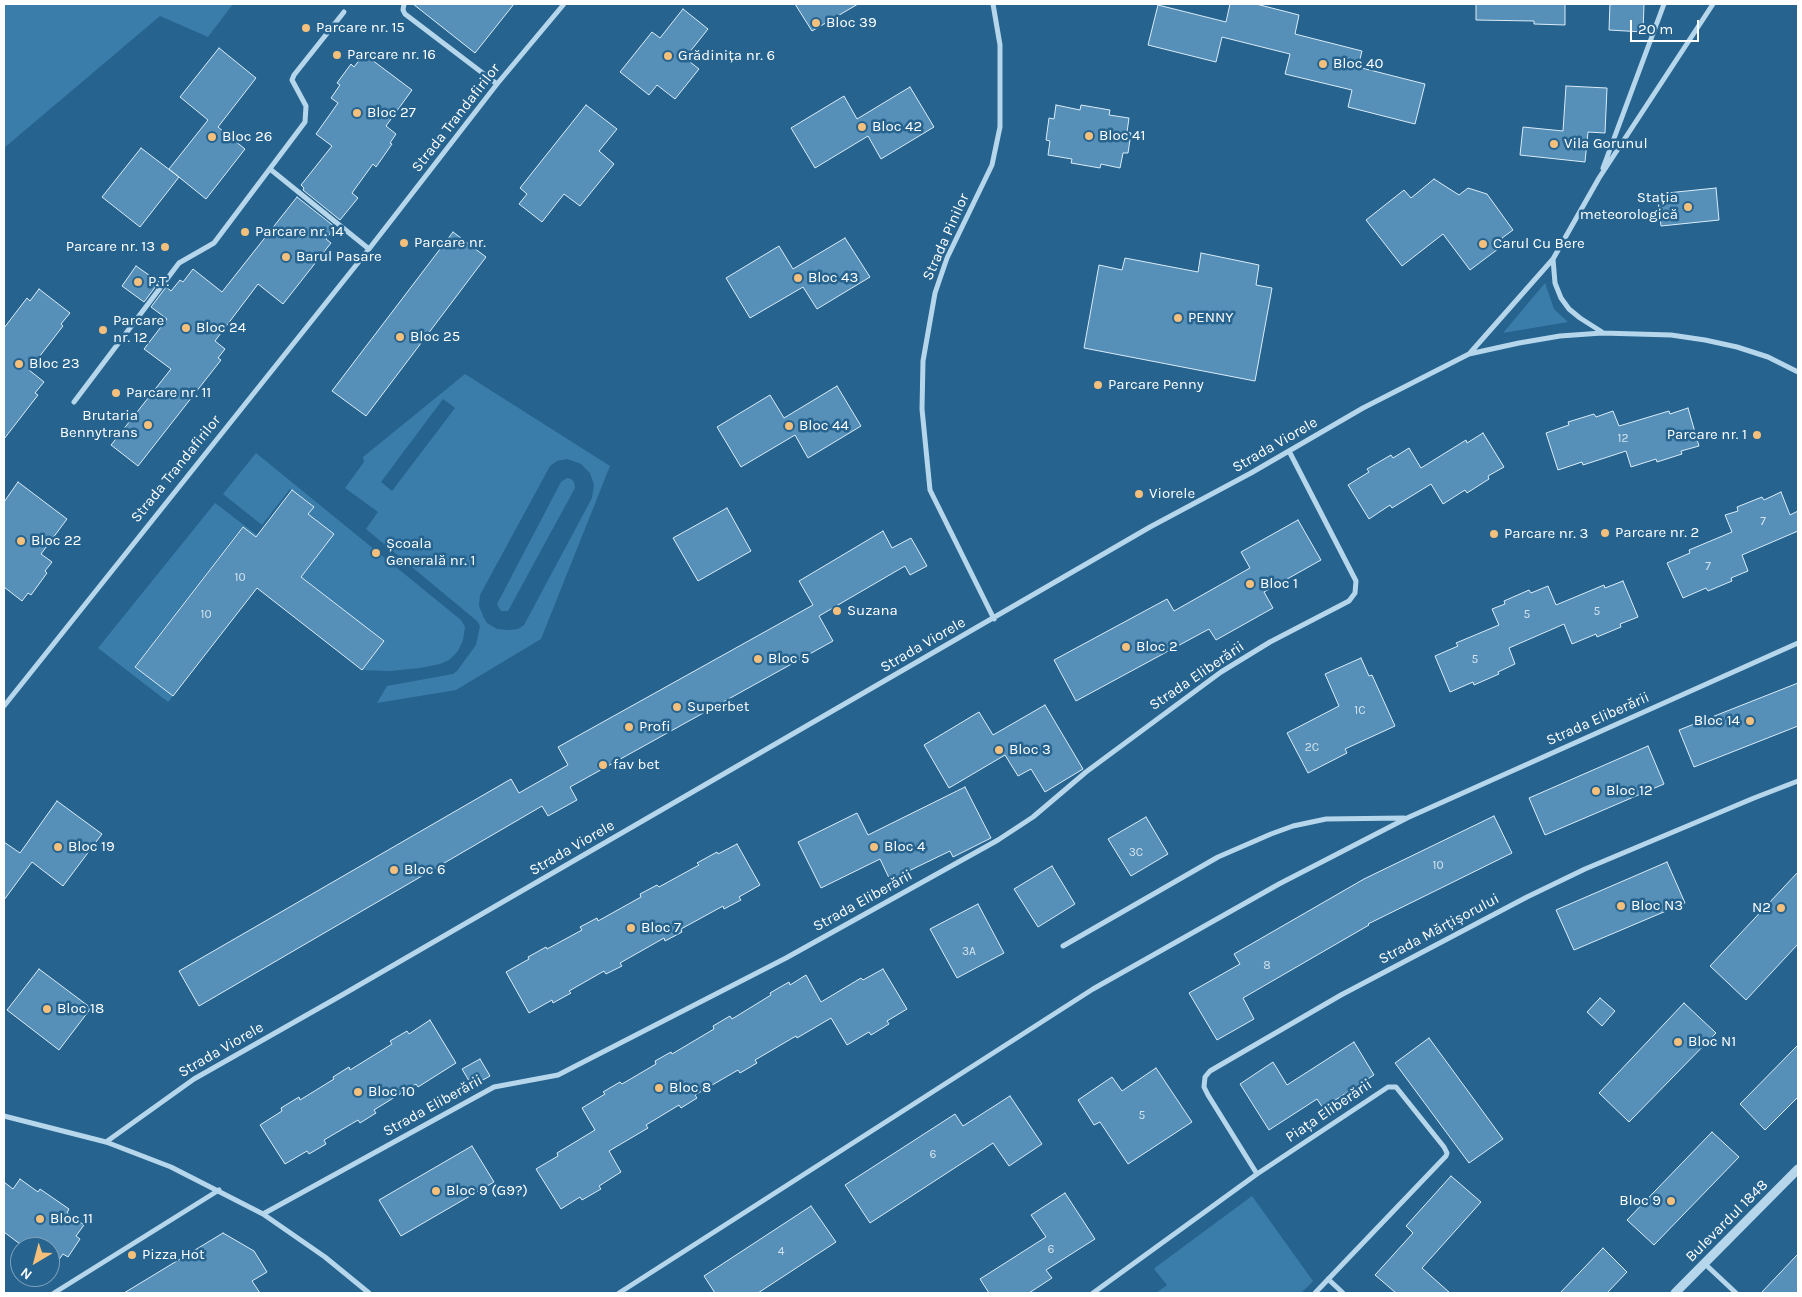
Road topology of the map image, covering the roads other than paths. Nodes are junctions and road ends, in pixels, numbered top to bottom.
1 (404, 4) edge
2 (564, 4) edge
3 (994, 4) edge
4 (1664, 4) edge
5 (1713, 4) edge
6 (344, 12) dead end
7 (497, 84) junction
8 (270, 169) junction
9 (1599, 178) junction
10 (369, 248) junction
11 (1553, 259) junction
12 (1602, 332) junction
13 (1469, 354) junction
14 (1798, 372) edge
15 (74, 402) dead end
16 (1289, 451) junction
17 (994, 619) junction
18 (1798, 643) edge
19 (4, 706) edge
20 (1798, 781) edge
21 (1407, 818) junction
22 (1063, 946) dead end
23 (4, 1116) edge
24 (106, 1142) junction
25 (1798, 1169) edge
26 (1257, 1174) junction
27 (219, 1190) junction
28 (263, 1214) junction
29 (1704, 1263) junction
30 (1328, 1279) junction
31 (54, 1293) edge
32 (369, 1293) edge
33 (619, 1293) edge
34 (1093, 1293) edge
35 (1315, 1293) edge
36 (1343, 1293) edge
37 (1675, 1293) edge
38 (1736, 1293) edge

1 - 7 street
2 - 7 street, Strada Trandafirilor
3 - 17 street, Strada Pinilor
4 - 9 street
5 - 9 street
6 - 8 street
7 - 10 street, Strada Trandafirilor
8 - 10 street
8 - 15 street
9 - 11 street
10 - 19 street, Strada Trandafirilor
11 - 12 street
11 - 13 street
12 - 13 street, Strada Viorele
12 - 14 street, Strada Viorele
13 - 16 street, Strada Viorele
16 - 17 street, Strada Viorele
16 - 28 street, Strada Eliberării
17 - 24 street, Strada Viorele
18 - 21 street, Strada Eliberării
20 - 26 street, Strada Mărțișorului
21 - 22 street, Strada Eliberării
21 - 33 street, Strada Eliberării
23 - 24 street
24 - 27 street
25 - 29 street, Bulevardul 1848
26 - 30 street, Piața Eliberării
26 - 34 street, Piața Eliberării
27 - 28 street
27 - 31 street
28 - 32 street
29 - 37 street, Bulevardul 1848
29 - 38 street
30 - 35 street, Piața Eliberării
30 - 36 street

